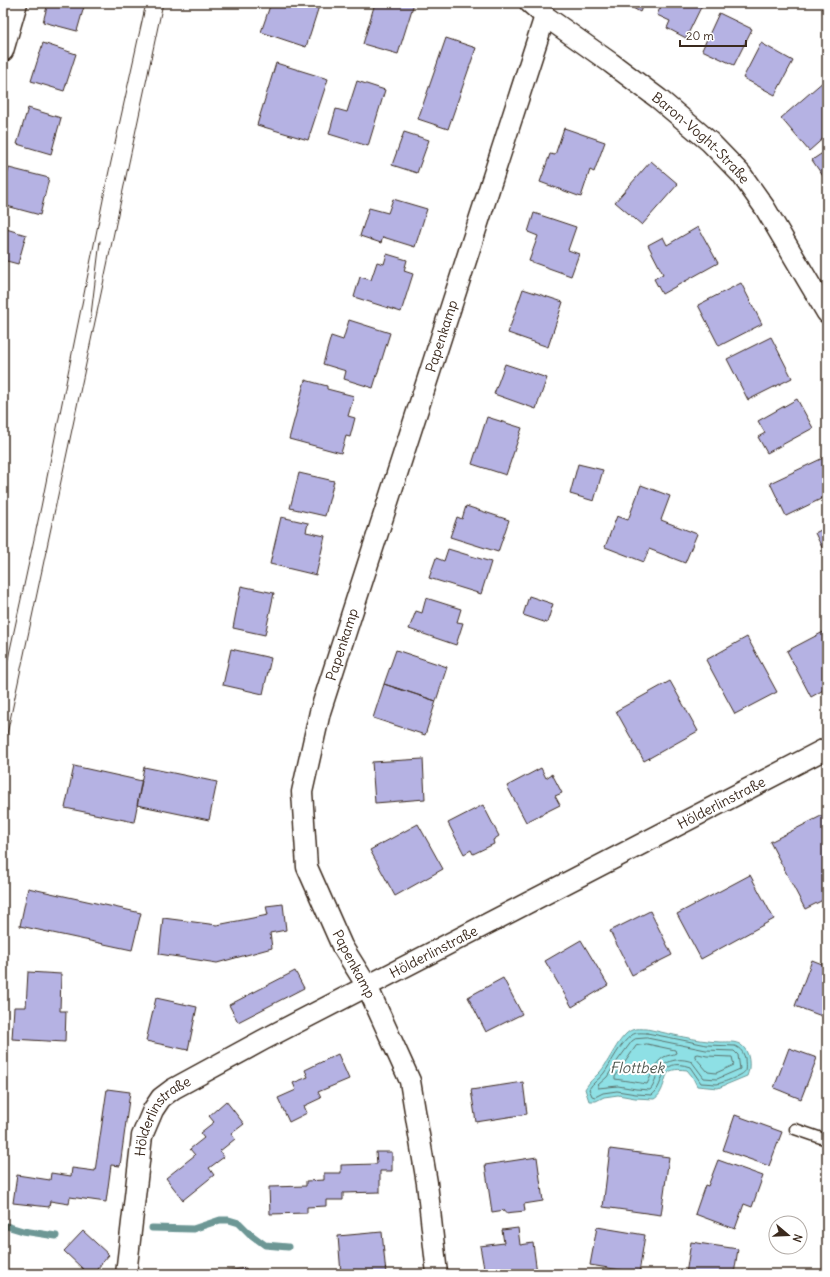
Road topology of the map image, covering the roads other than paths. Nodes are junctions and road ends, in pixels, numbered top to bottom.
1 (16, 3) edge
2 (530, 3) edge
3 (545, 16) junction
4 (3, 51) edge
5 (827, 313) edge
6 (827, 748) edge
7 (367, 986) junction
8 (795, 1128) dead end
9 (827, 1140) edge
10 (126, 1274) edge
11 (437, 1274) edge

1 - 4 street
2 - 3 street, Baron-Voght-Straße
3 - 5 street, Baron-Voght-Straße
3 - 7 street, Papenkamp
6 - 7 street, Hölderlinstraße
7 - 10 street, Hölderlinstraße
7 - 11 street, Papenkamp
8 - 9 lane

